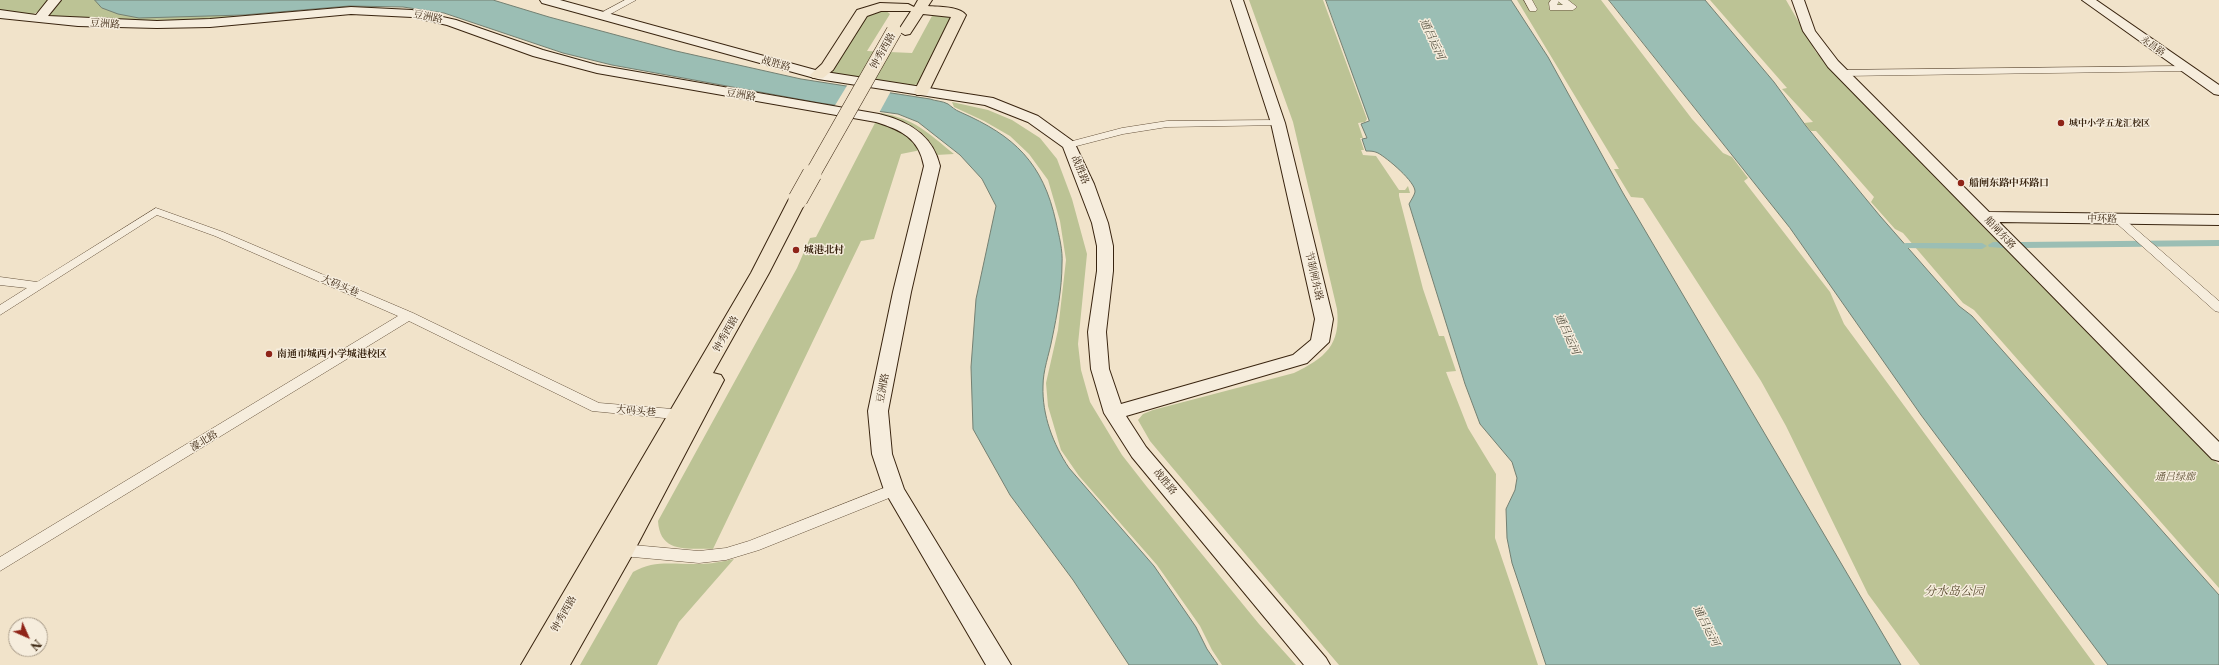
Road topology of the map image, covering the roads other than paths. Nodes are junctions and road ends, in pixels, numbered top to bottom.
1 (55, 0) edge
2 (546, 0) edge
3 (632, 0) edge
4 (1237, 0) edge
5 (1528, 0) edge
6 (1556, 0) edge
7 (1562, 0) edge
8 (1798, 0) edge
9 (2088, 0) edge
10 (916, 4) edge
11 (1533, 9) dead end
12 (0, 14) edge
13 (602, 15) junction
14 (39, 19) junction
15 (2186, 69) junction
16 (1842, 73) junction
17 (818, 75) junction
18 (2219, 91) edge
19 (922, 92) junction
20 (1278, 123) junction
21 (1069, 145) junction
22 (1986, 217) junction
23 (2118, 219) junction
24 (2219, 220) edge
25 (0, 281) edge
26 (39, 286) junction
27 (2219, 308) edge
28 (0, 311) edge
29 (408, 316) junction
30 (1114, 412) junction
31 (687, 416) junction
32 (2219, 454) edge
33 (894, 490) junction
34 (622, 550) junction
35 (0, 566) edge
36 (534, 665) edge
37 (556, 665) edge
38 (1000, 665) edge
39 (1318, 665) edge

1 - 14 street
2 - 13 street, 战胜路
3 - 13 street
4 - 20 street, 节制闸东路
5 - 11 street
6 - 7 street
8 - 16 street, 船闸东路
9 - 15 street, 永昌路
10 - 17 main road
10 - 19 main road
10 - 31 main road, 钟秀西路
12 - 14 street, 豆洲路
13 - 17 street, 战胜路
14 - 33 street, 豆洲路
15 - 16 street
15 - 18 street, 永昌路
16 - 22 street, 船闸东路
17 - 19 street, 战胜路
19 - 21 street, 战胜路
20 - 21 street
20 - 30 street, 节制闸东路
21 - 30 street, 战胜路
22 - 23 street, 中环路
22 - 32 street, 船闸东路
23 - 24 street, 中环路
23 - 27 street
25 - 26 street
26 - 28 street, 大码头巷
26 - 29 street, 大码头巷
29 - 31 street, 大码头巷
29 - 35 street, 濠北路
30 - 39 street, 战胜路
31 - 34 main road, 钟秀西路
31 - 36 main road, 钟秀西路
33 - 34 street
33 - 38 street, 豆洲路
34 - 37 main road, 钟秀西路

